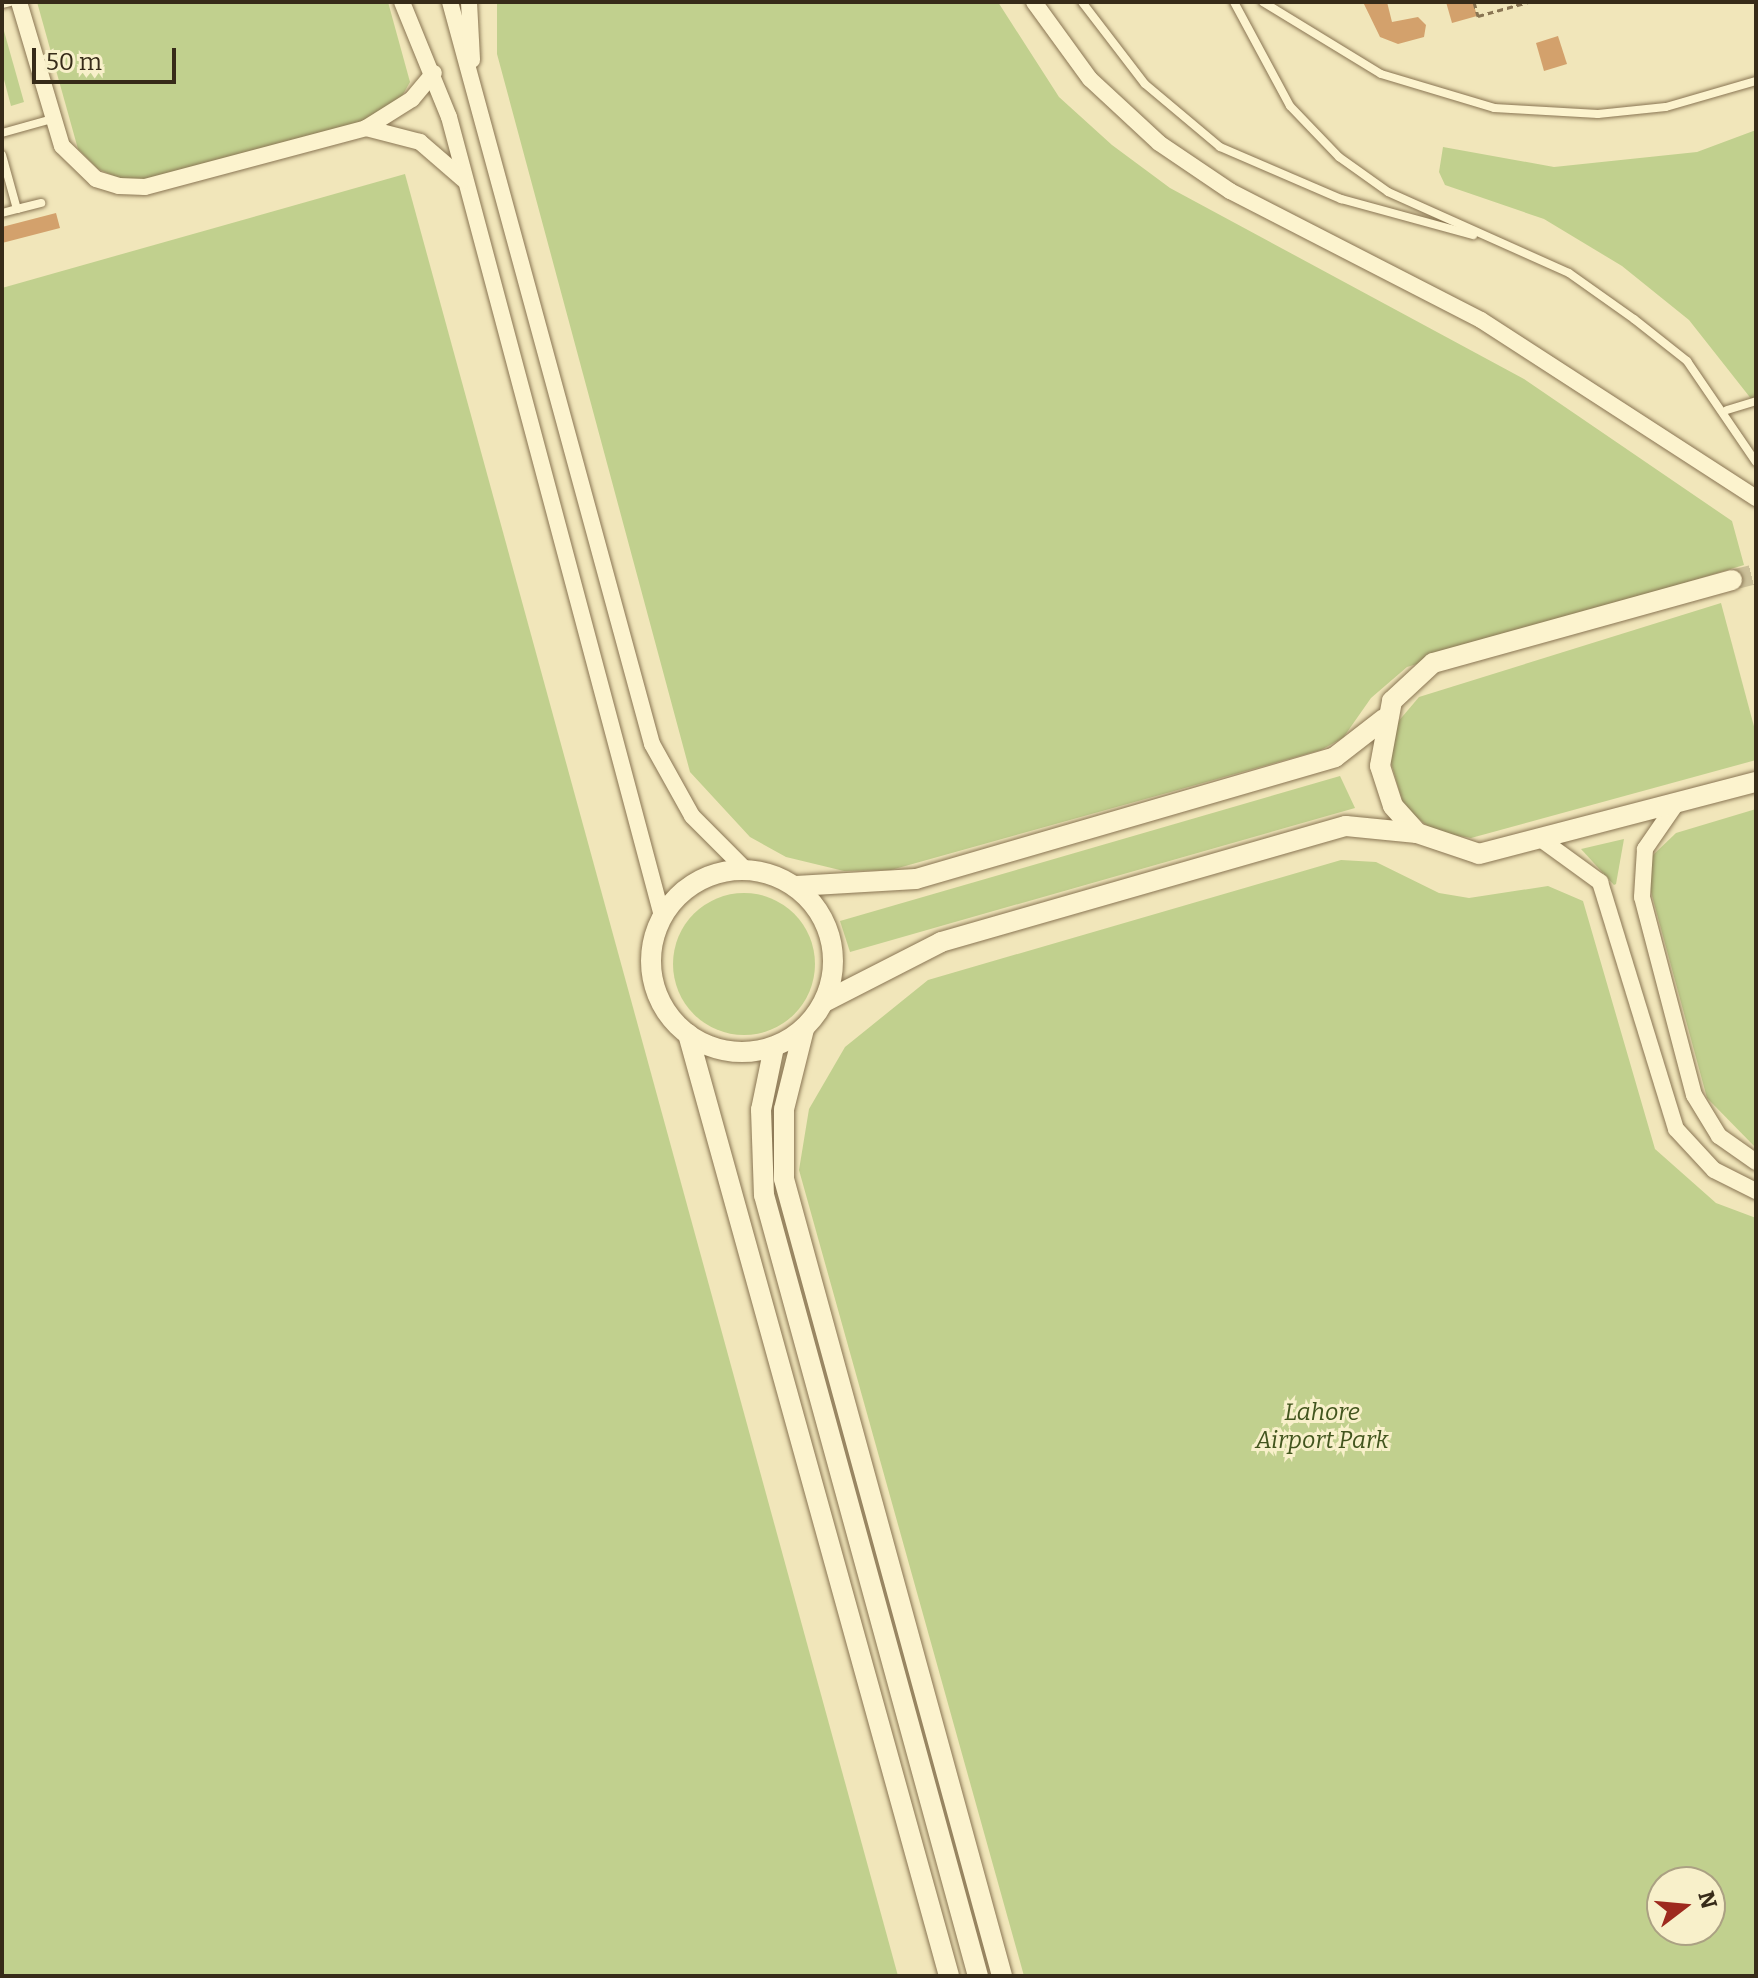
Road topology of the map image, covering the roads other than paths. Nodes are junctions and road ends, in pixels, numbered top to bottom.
1 (10, 2) edge
2 (19, 2) edge
3 (402, 2) edge
4 (450, 2) edge
5 (469, 2) edge
6 (1034, 2) edge
7 (1082, 2) edge
8 (1234, 2) edge
9 (1263, 2) edge
10 (2, 4) edge
11 (434, 73) junction
12 (1756, 81) edge
13 (477, 109) junction
14 (52, 119) junction
15 (366, 128) junction
16 (2, 133) edge
17 (2, 155) edge
18 (464, 180) junction
19 (41, 203) dead end
20 (17, 209) junction
21 (2, 213) edge
22 (1489, 239) junction
23 (1756, 401) edge
24 (1727, 410) junction
25 (1756, 462) edge
26 (1756, 498) edge
27 (1732, 580) tunnel mouth
28 (1384, 719) junction
29 (1756, 782) edge
30 (1676, 804) junction
31 (1417, 833) junction
32 (1542, 840) junction
33 (745, 869) junction
34 (796, 886) junction
35 (662, 916) junction
36 (824, 1002) junction
37 (804, 1029) junction
38 (688, 1034) junction
39 (774, 1047) junction
40 (1756, 1162) edge
41 (1756, 1191) edge
42 (949, 1976) edge
43 (978, 1976) edge
44 (1002, 1976) edge

1 - 10 lane
2 - 14 street
3 - 11 street
4 - 13 street
5 - 13 street
6 - 26 street
7 - 22 lane
8 - 22 lane
9 - 12 lane
11 - 15 street
11 - 18 street
13 - 33 street
14 - 15 street
14 - 16 lane
15 - 18 street
17 - 20 lane
18 - 35 street
19 - 20 lane
20 - 21 lane
22 - 24 lane
23 - 24 lane
24 - 25 lane
27 - 28 street
28 - 31 street
28 - 34 street
29 - 30 street
30 - 32 street
30 - 40 street
31 - 32 street
31 - 36 street
32 - 41 street
33 - 34 street
33 - 35 street
34 - 36 street
35 - 38 street
36 - 37 street
37 - 39 street
37 - 44 street
38 - 39 street
38 - 42 street
39 - 43 street

